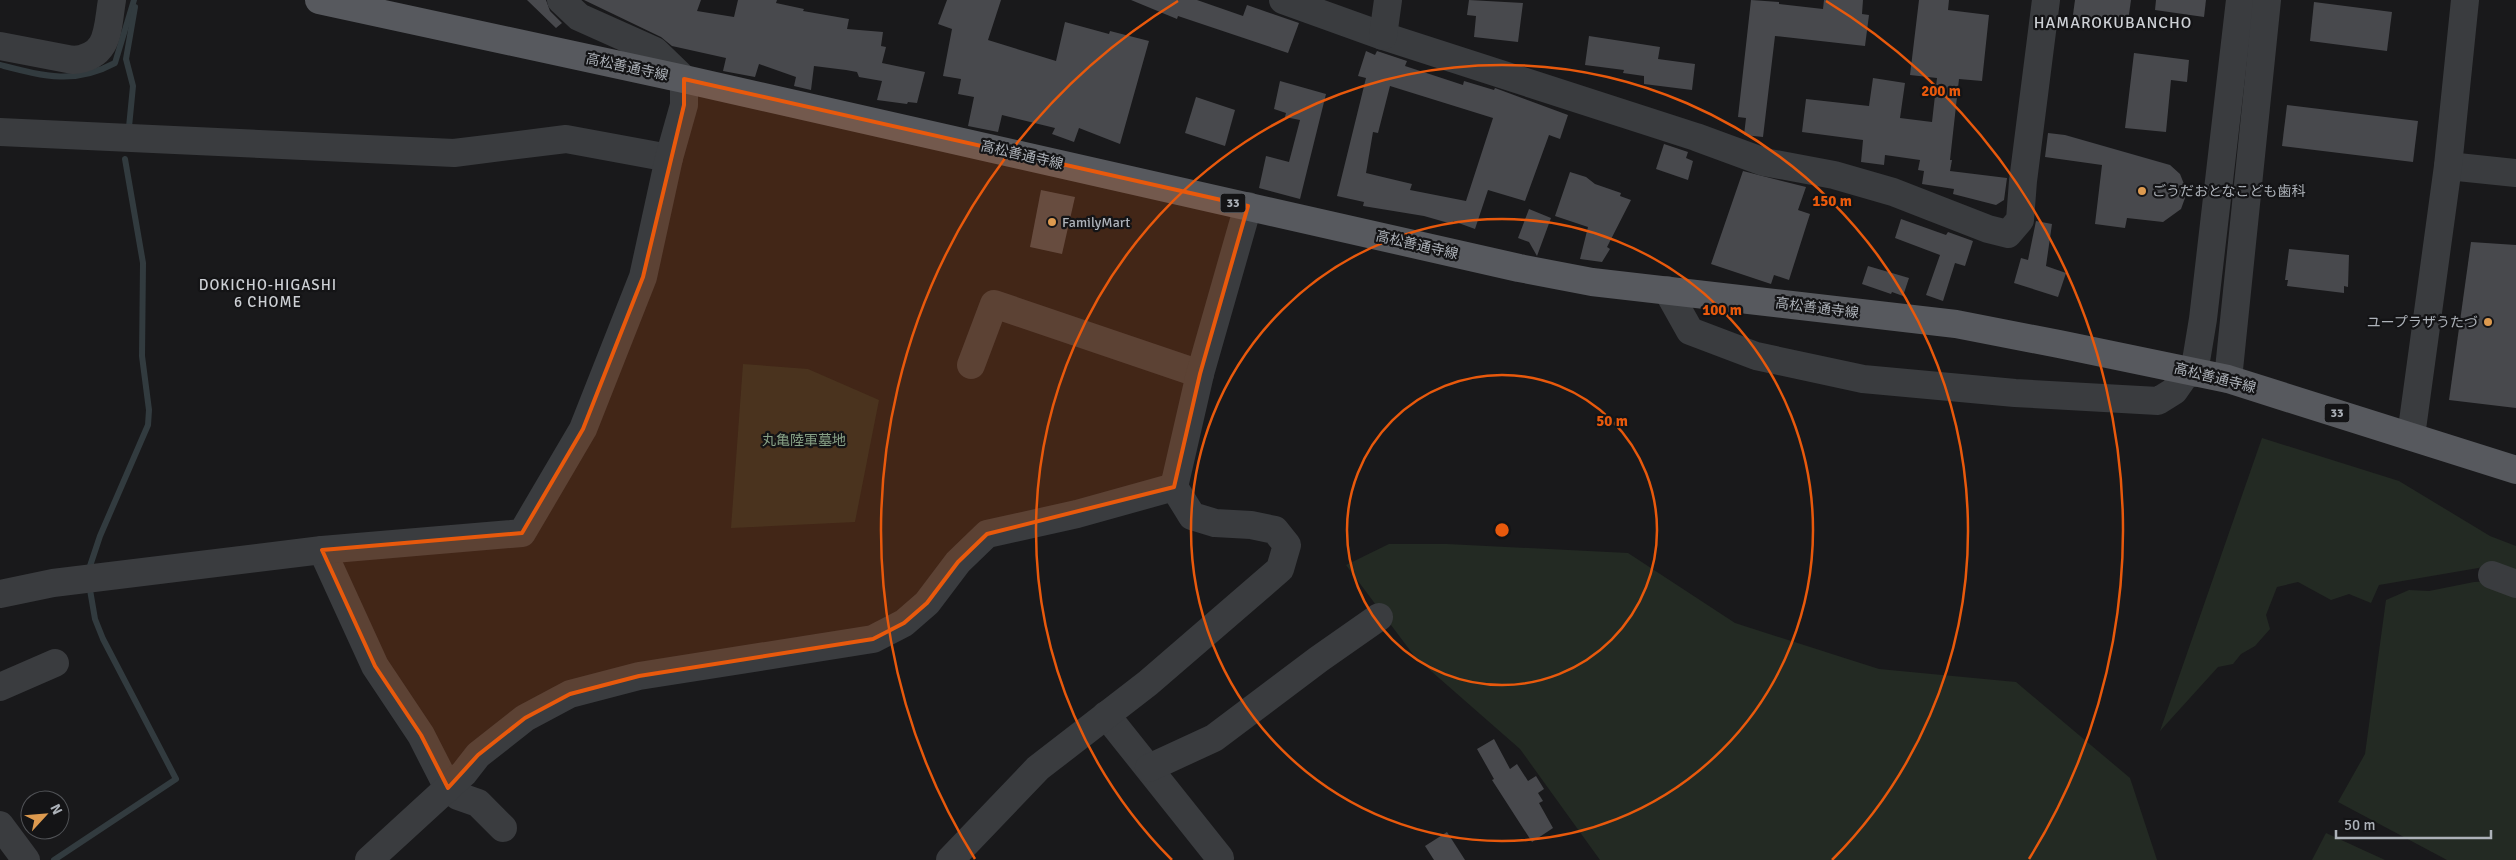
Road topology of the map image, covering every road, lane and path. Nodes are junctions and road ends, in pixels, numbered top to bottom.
1 (112, 0) edge
2 (319, 0) edge
3 (561, 0) edge
4 (1283, 0) edge
5 (1388, 0) edge
6 (2046, 0) edge
7 (2240, 0) edge
8 (2267, 0) edge
9 (2465, 0) edge
10 (1383, 36) junction
11 (0, 46) edge
12 (684, 79) junction
13 (0, 132) edge
14 (669, 158) junction
15 (2448, 166) junction
16 (2516, 174) edge
17 (1248, 206) junction
18 (1667, 290) junction
19 (971, 365) dead end
20 (2191, 372) junction
21 (1200, 374) junction
22 (2228, 379) junction
23 (2411, 436) junction
24 (2516, 470) edge
25 (1174, 487) junction
26 (322, 550) junction
27 (0, 594) edge
28 (1380, 617) dead end
29 (55, 663) dead end
30 (10, 690) edge
31 (1106, 715) junction
32 (1148, 768) junction
33 (448, 788) junction
34 (0, 825) edge
35 (503, 828) dead end
36 (1220, 858) dead end
37 (26, 860) edge
38 (370, 860) edge
39 (950, 860) edge

1 - 11 street
2 - 12 main road, 高松善通寺線 / 33
3 - 12 street
4 - 10 street
5 - 10 street
6 - 10 street
7 - 20 street
8 - 22 street
9 - 15 street
12 - 14 street
12 - 17 main road, 高松善通寺線 / 33
13 - 14 street
14 - 26 street
15 - 16 street
15 - 23 street
17 - 18 main road, 高松善通寺線 / 33
17 - 21 street
18 - 20 main road, 高松善通寺線 / 33
18 - 20 street
19 - 21 street
20 - 22 main road, 高松善通寺線 / 33
21 - 25 street
22 - 23 main road, 高松善通寺線 / 33
23 - 24 main road, 高松善通寺線 / 33
25 - 31 street
25 - 33 street
26 - 27 street
26 - 33 street
28 - 32 street
29 - 30 street
31 - 32 street
31 - 39 street
32 - 36 street
33 - 35 street
33 - 38 street
34 - 37 street

